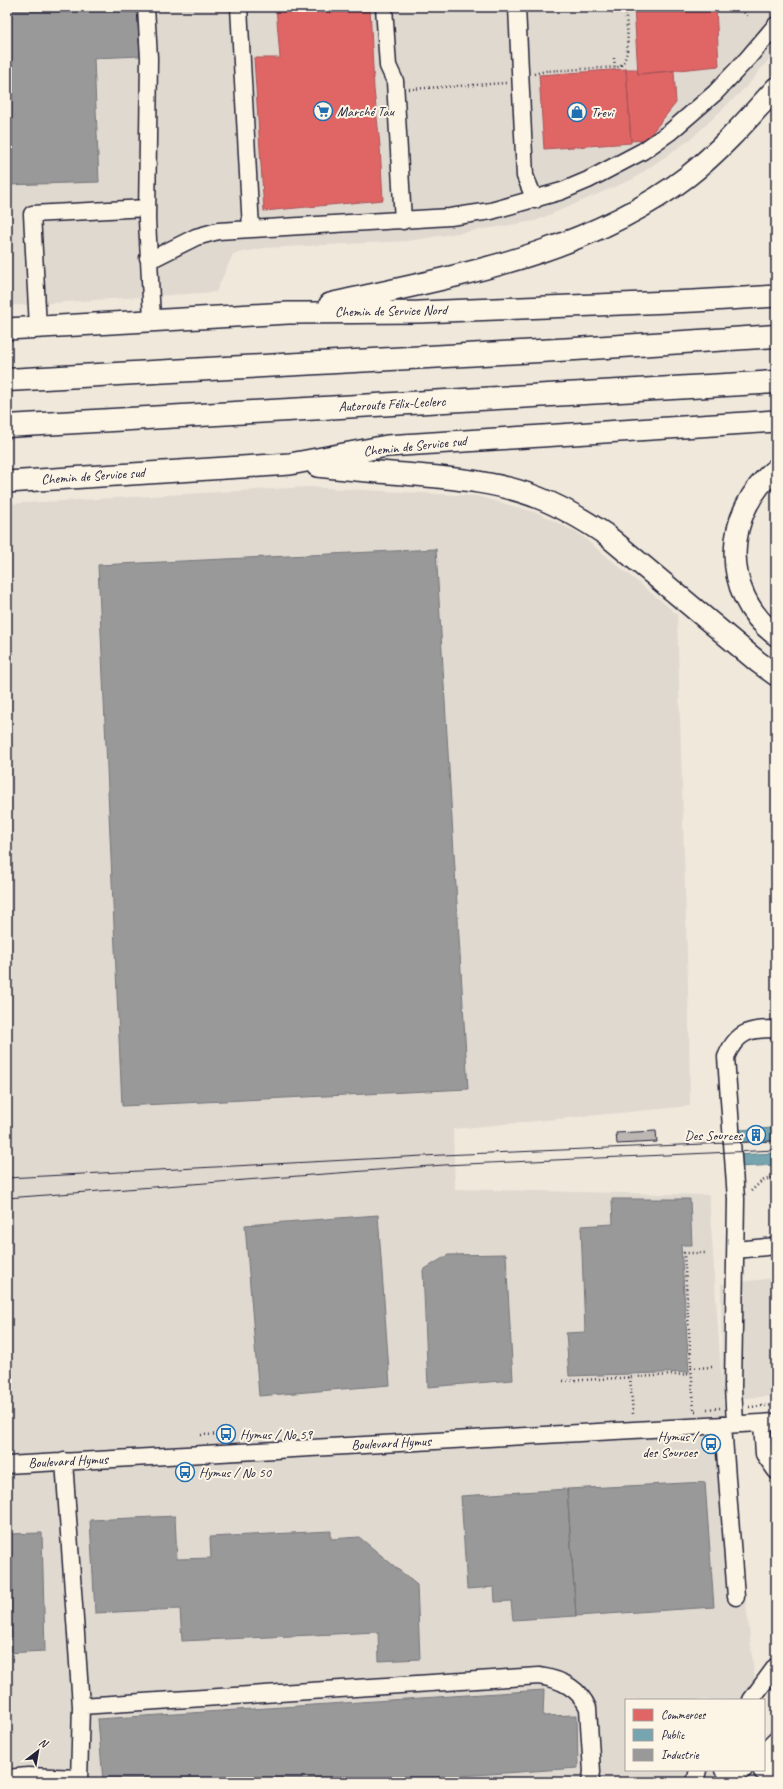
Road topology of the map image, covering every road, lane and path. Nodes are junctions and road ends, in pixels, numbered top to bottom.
1 (146, 7) edge
2 (239, 7) edge
3 (384, 7) edge
4 (517, 7) edge
5 (625, 7) edge
6 (738, 7) edge
7 (612, 12) dead end
8 (625, 12) junction
9 (749, 17) dead end
10 (776, 25) edge
11 (614, 58) dead end
12 (615, 68) junction
13 (533, 78) dead end
14 (512, 83) dead end
15 (776, 88) edge
16 (405, 89) dead end
17 (535, 200) junction
18 (147, 208) junction
19 (403, 220) junction
20 (251, 229) junction
21 (148, 258) junction
22 (776, 296) edge
23 (288, 313) junction
24 (152, 320) junction
25 (38, 327) junction
26 (7, 329) edge
27 (776, 336) edge
28 (7, 380) edge
29 (776, 382) edge
30 (776, 421) edge
31 (7, 426) edge
32 (290, 464) junction
33 (776, 469) edge
34 (7, 482) edge
35 (776, 635) edge
36 (776, 675) edge
37 (776, 1029) edge
38 (776, 1176) edge
39 (776, 1187) edge
40 (776, 1246) edge
41 (736, 1250) junction
42 (705, 1253) dead end
43 (712, 1367) dead end
44 (691, 1368) junction
45 (691, 1374) junction
46 (630, 1377) junction
47 (563, 1381) dead end
48 (694, 1411) dead end
49 (633, 1414) dead end
50 (769, 1423) edge
51 (729, 1424) junction
52 (226, 1434) dead end
53 (201, 1435) dead end
54 (64, 1461) junction
55 (7, 1465) edge
56 (776, 1470) edge
57 (736, 1597) dead end
58 (776, 1666) edge
59 (751, 1699) edge
60 (81, 1706) junction
61 (776, 1739) edge
62 (765, 1750) edge
63 (776, 1756) edge
64 (765, 1769) edge
65 (698, 1771) edge
66 (724, 1771) edge
67 (742, 1771) edge
68 (763, 1771) edge
69 (7, 1778) edge
70 (79, 1780) edge
71 (590, 1782) edge
72 (695, 1782) edge
73 (752, 1782) edge

1 - 18 street
2 - 20 street
3 - 19 street
4 - 17 street
5 - 8 path
6 - 9 path
7 - 8 path
8 - 12 path
10 - 17 street
11 - 12 path
12 - 13 path
14 - 16 path
15 - 23 main road
17 - 19 street
18 - 21 street
18 - 25 street
19 - 20 street
20 - 21 street
21 - 24 street
22 - 23 main road, Chemin de Service Nord
23 - 24 main road, Chemin de Service Nord
24 - 25 main road, Chemin de Service Nord
25 - 26 main road, Chemin de Service Nord
27 - 28 highway
29 - 31 highway, Autoroute Félix-Leclerc
30 - 32 main road, Chemin de Service sud
32 - 34 main road, Chemin de Service sud
32 - 36 main road
33 - 35 main road
37 - 41 street
38 - 39 path
40 - 41 street
41 - 51 street
42 - 44 path
43 - 44 path
44 - 45 path
45 - 46 path
45 - 48 path
46 - 47 path
46 - 49 path
50 - 51 street, Boulevard Hymus
50 - 56 street
51 - 54 street, Boulevard Hymus
51 - 57 street
52 - 53 path
54 - 55 street, Boulevard Hymus
54 - 60 street
58 - 59 street
60 - 70 street
60 - 71 street
61 - 62 street
63 - 64 main road
65 - 72 street
66 - 67 street
68 - 73 main road
69 - 70 street

